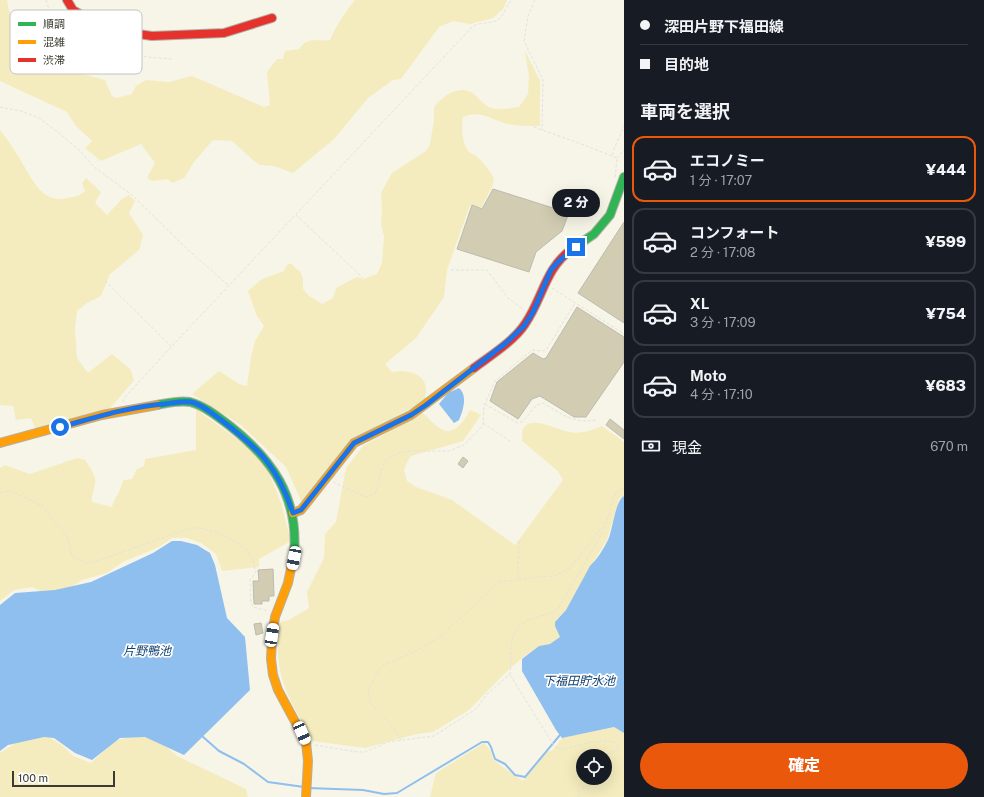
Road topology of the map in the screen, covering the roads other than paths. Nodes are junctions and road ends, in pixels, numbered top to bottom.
1 (67, 0) edge
2 (73, 10) edge
3 (272, 18) dead end
4 (142, 35) edge
5 (624, 177) edge
6 (0, 443) edge
7 (293, 513) junction
8 (306, 797) edge

1 - 2 street
3 - 4 street
5 - 7 street
6 - 7 street
7 - 8 street

